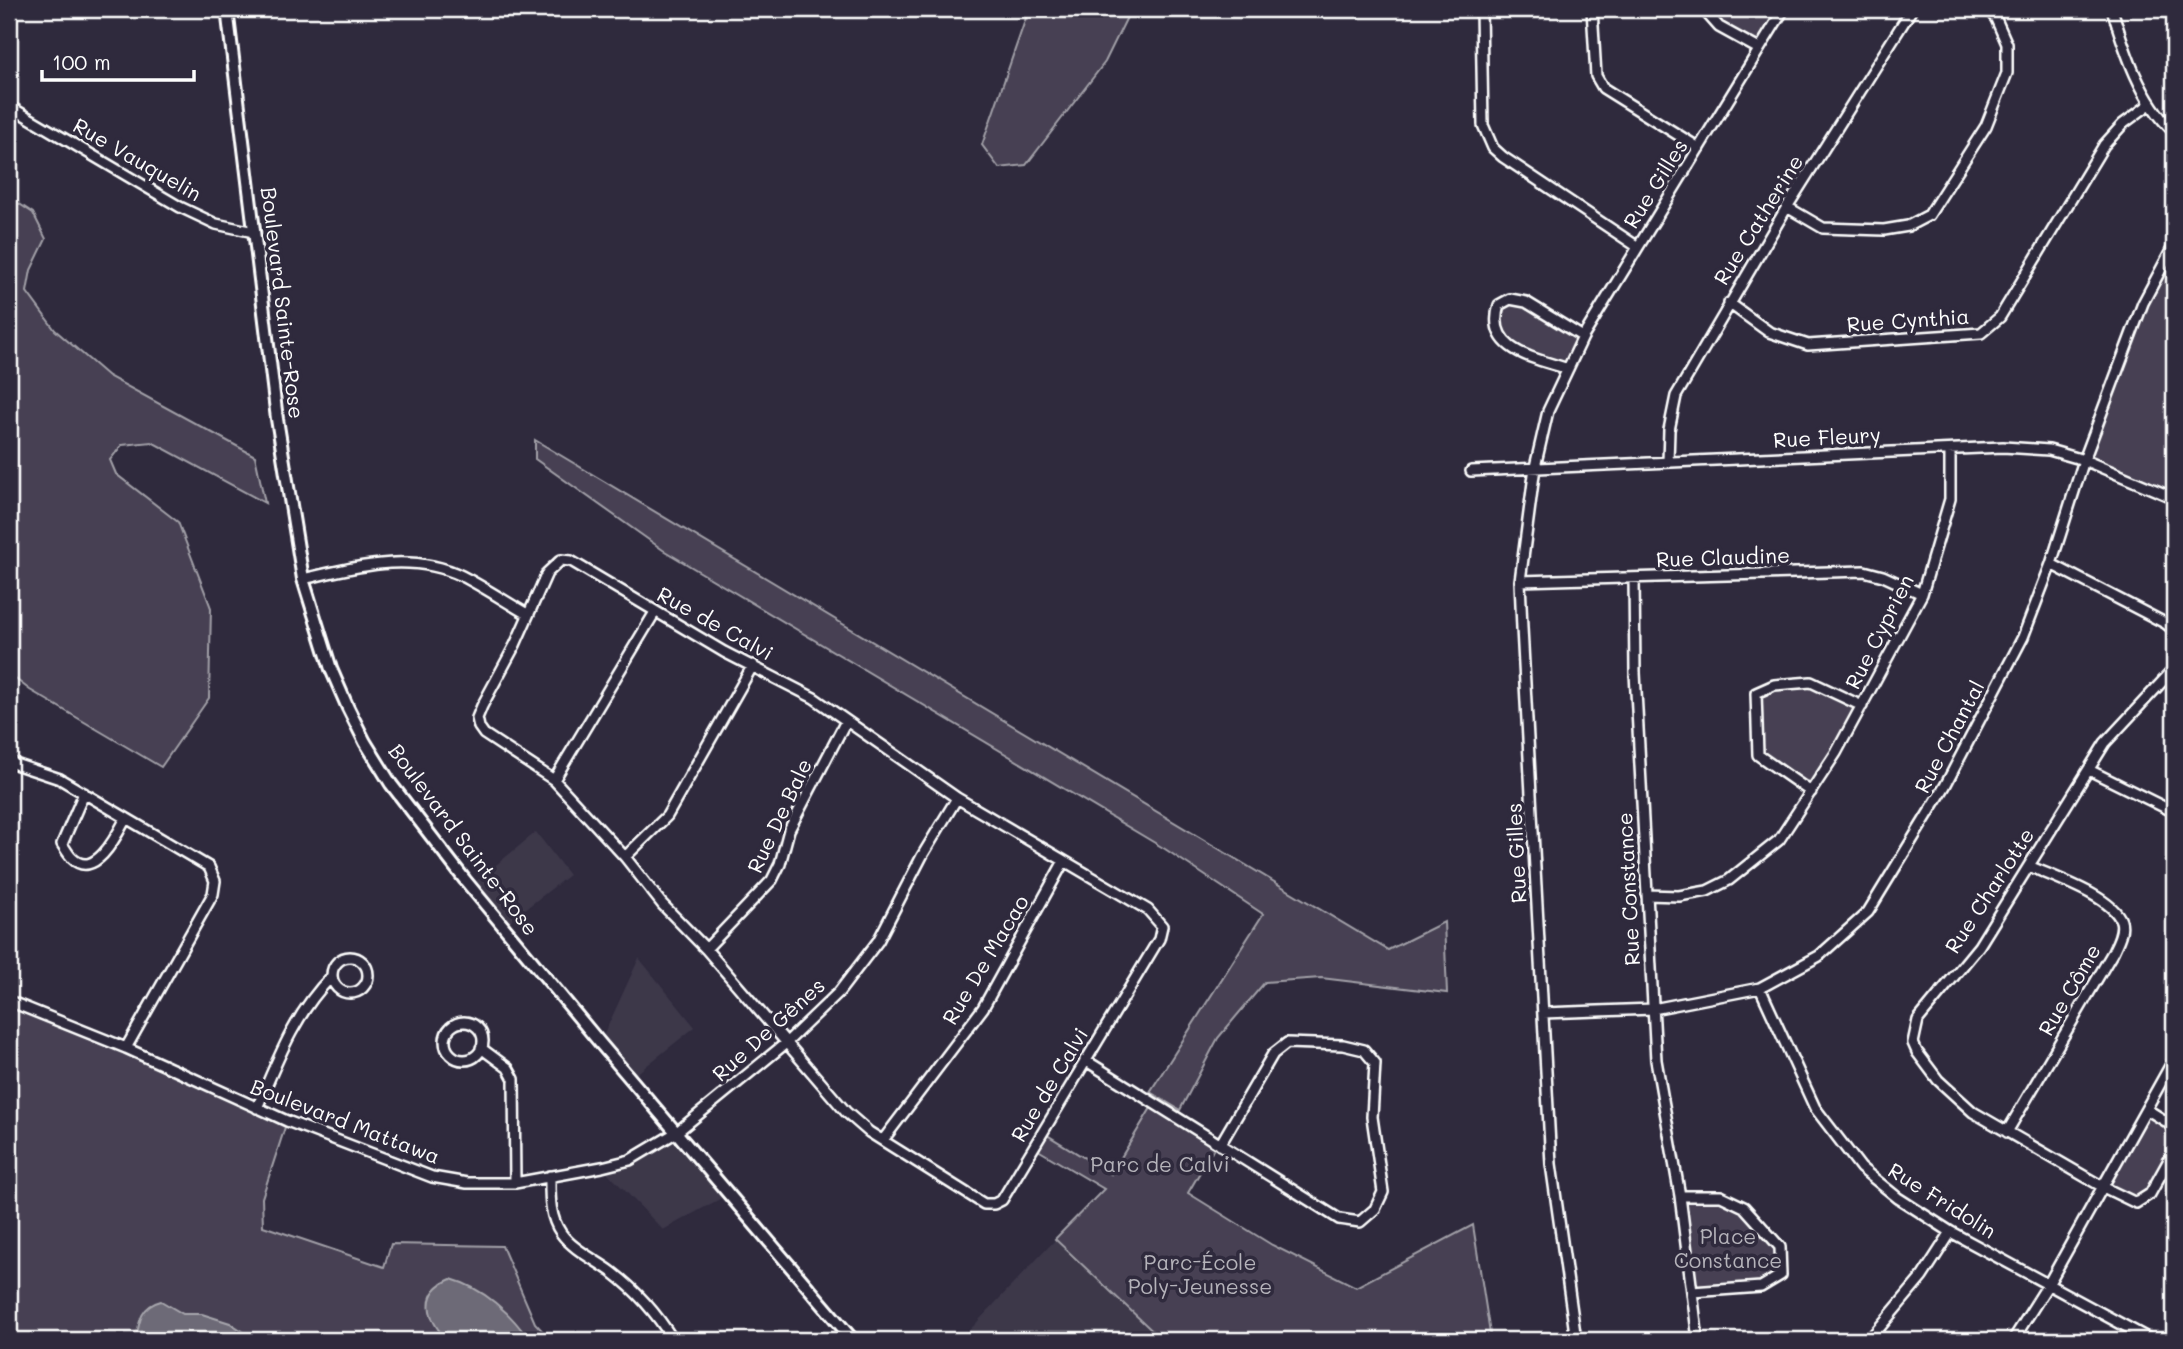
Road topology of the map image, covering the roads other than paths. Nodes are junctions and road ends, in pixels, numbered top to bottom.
1 (227, 9) edge
2 (1481, 9) edge
3 (1592, 9) edge
4 (1703, 9) edge
5 (1768, 9) edge
6 (1912, 9) edge
7 (1988, 9) edge
8 (2112, 9) edge
9 (1782, 12) edge
10 (1759, 48) junction
11 (2150, 104) junction
12 (9, 106) edge
13 (2174, 132) edge
14 (1699, 148) junction
15 (1787, 207) junction
16 (254, 232) junction
17 (2174, 245) edge
18 (1637, 247) junction
19 (1729, 303) junction
20 (1583, 337) junction
21 (1568, 369) junction
22 (1950, 450) junction
23 (2084, 460) junction
24 (1668, 462) junction
25 (1535, 467) junction
26 (1471, 471) dead end
27 (2174, 498) edge
28 (2051, 564) junction
29 (1634, 578) junction
30 (303, 579) junction
31 (1520, 581) junction
32 (1922, 594) junction
33 (655, 612) junction
34 (527, 614) junction
35 (2174, 630) edge
36 (752, 665) junction
37 (2174, 669) edge
38 (1862, 706) junction
39 (846, 721) junction
40 (9, 762) edge
41 (2089, 770) junction
42 (554, 780) junction
43 (1811, 792) junction
44 (84, 793) junction
45 (957, 798) junction
46 (2174, 812) edge
47 (126, 818) junction
48 (625, 857) junction
49 (1064, 861) junction
50 (2029, 866) junction
51 (1647, 895) junction
52 (706, 949) junction
53 (332, 976) junction
54 (1760, 988) junction
55 (9, 1002) edge
56 (1653, 1009) junction
57 (1544, 1013) junction
58 (786, 1043) junction
59 (126, 1048) junction
60 (481, 1048) junction
61 (2174, 1059) edge
62 (1085, 1060) junction
63 (257, 1108) junction
64 (2146, 1109) junction
65 (2174, 1130) edge
66 (677, 1132) junction
67 (2007, 1132) junction
68 (883, 1140) junction
69 (1220, 1145) junction
70 (2174, 1151) edge
71 (550, 1176) junction
72 (514, 1182) junction
73 (2103, 1187) junction
74 (1680, 1196) junction
75 (1951, 1232) junction
76 (2049, 1283) junction
77 (1692, 1292) junction
78 (673, 1340) edge
79 (853, 1340) edge
80 (1576, 1340) edge
81 (1698, 1340) edge
82 (1869, 1340) edge
83 (2013, 1340) edge
84 (2151, 1340) edge

1 - 16 street, Boulevard Sainte-Rose
2 - 18 street
3 - 14 street
4 - 10 street
5 - 9 street, Rue Gilles
6 - 15 street, Rue Catherine
7 - 15 street
8 - 11 street
9 - 10 street, Rue Gilles
10 - 14 street, Rue Gilles
11 - 13 street
11 - 19 street, Rue Cynthia
12 - 16 street, Rue Vauquelin
14 - 18 street, Rue Gilles
15 - 19 street, Rue Catherine
16 - 30 street, Boulevard Sainte-Rose
17 - 23 street, Rue Chantal
18 - 20 street, Rue Gilles
19 - 24 street, Rue Catherine
20 - 21 street, Rue Gilles
20 - 21 street
21 - 25 street, Rue Gilles
22 - 23 street, Rue Fleury
22 - 24 street, Rue Fleury
22 - 32 street, Rue Cyprien
23 - 27 street, Rue Fleury
23 - 28 street, Rue Chantal
24 - 25 street, Rue Fleury
25 - 26 street, Rue Fleury
25 - 31 street, Rue Gilles
28 - 35 street
28 - 54 street, Rue Chantal
29 - 31 street, Rue Claudine
29 - 32 street, Rue Claudine
29 - 51 street, Rue Constance
30 - 34 street
30 - 66 street, Boulevard Sainte-Rose
31 - 57 street, Rue Gilles
32 - 38 street, Rue Cyprien
33 - 34 street, Rue de Calvi
33 - 36 street, Rue de Calvi
33 - 42 street
34 - 42 street, Rue de Calvi
36 - 39 street, Rue de Calvi
36 - 48 street
37 - 41 street, Rue Charlotte
38 - 43 street, Rue Cyprien
38 - 43 street, Rue Cyprien
39 - 45 street, Rue de Calvi
39 - 52 street, Rue De Bale
40 - 44 street
41 - 46 street
41 - 50 street, Rue Charlotte
42 - 48 street, Rue de Calvi
43 - 51 street, Rue Cyprien
44 - 47 street
44 - 47 street
45 - 49 street, Rue de Calvi
45 - 58 street, Rue De Gênes
47 - 59 street
48 - 52 street, Rue de Calvi
49 - 62 street, Rue de Calvi
49 - 68 street, Rue De Macao
50 - 67 street, Rue Charlotte
50 - 67 street, Rue Côme
51 - 56 street, Rue Constance
52 - 58 street, Rue de Calvi
53 - 53 street
53 - 63 street
54 - 56 street, Rue Chantal
54 - 75 street, Rue Fridolin
55 - 59 street, Boulevard Mattawa
56 - 57 street, Rue Chantal
56 - 74 street, Rue Constance
57 - 80 street, Rue Gilles
58 - 66 street, Rue De Gênes
58 - 68 street, Rue de Calvi
59 - 63 street, Boulevard Mattawa
60 - 60 street
60 - 72 street
61 - 64 street
62 - 68 street, Rue de Calvi
62 - 69 street
63 - 72 street, Boulevard Mattawa
64 - 65 street
64 - 73 street
66 - 71 street, Boulevard Mattawa
66 - 79 street, Boulevard Sainte-Rose
67 - 73 street, Rue Charlotte
69 - 69 street
70 - 73 street, Rue Charlotte
71 - 72 street, Boulevard Mattawa
71 - 78 street
73 - 76 street
74 - 77 street, Rue Constance
74 - 77 street
75 - 76 street, Rue Fridolin
75 - 82 street
76 - 83 street
76 - 84 street, Rue Fridolin
77 - 81 street, Rue Constance

